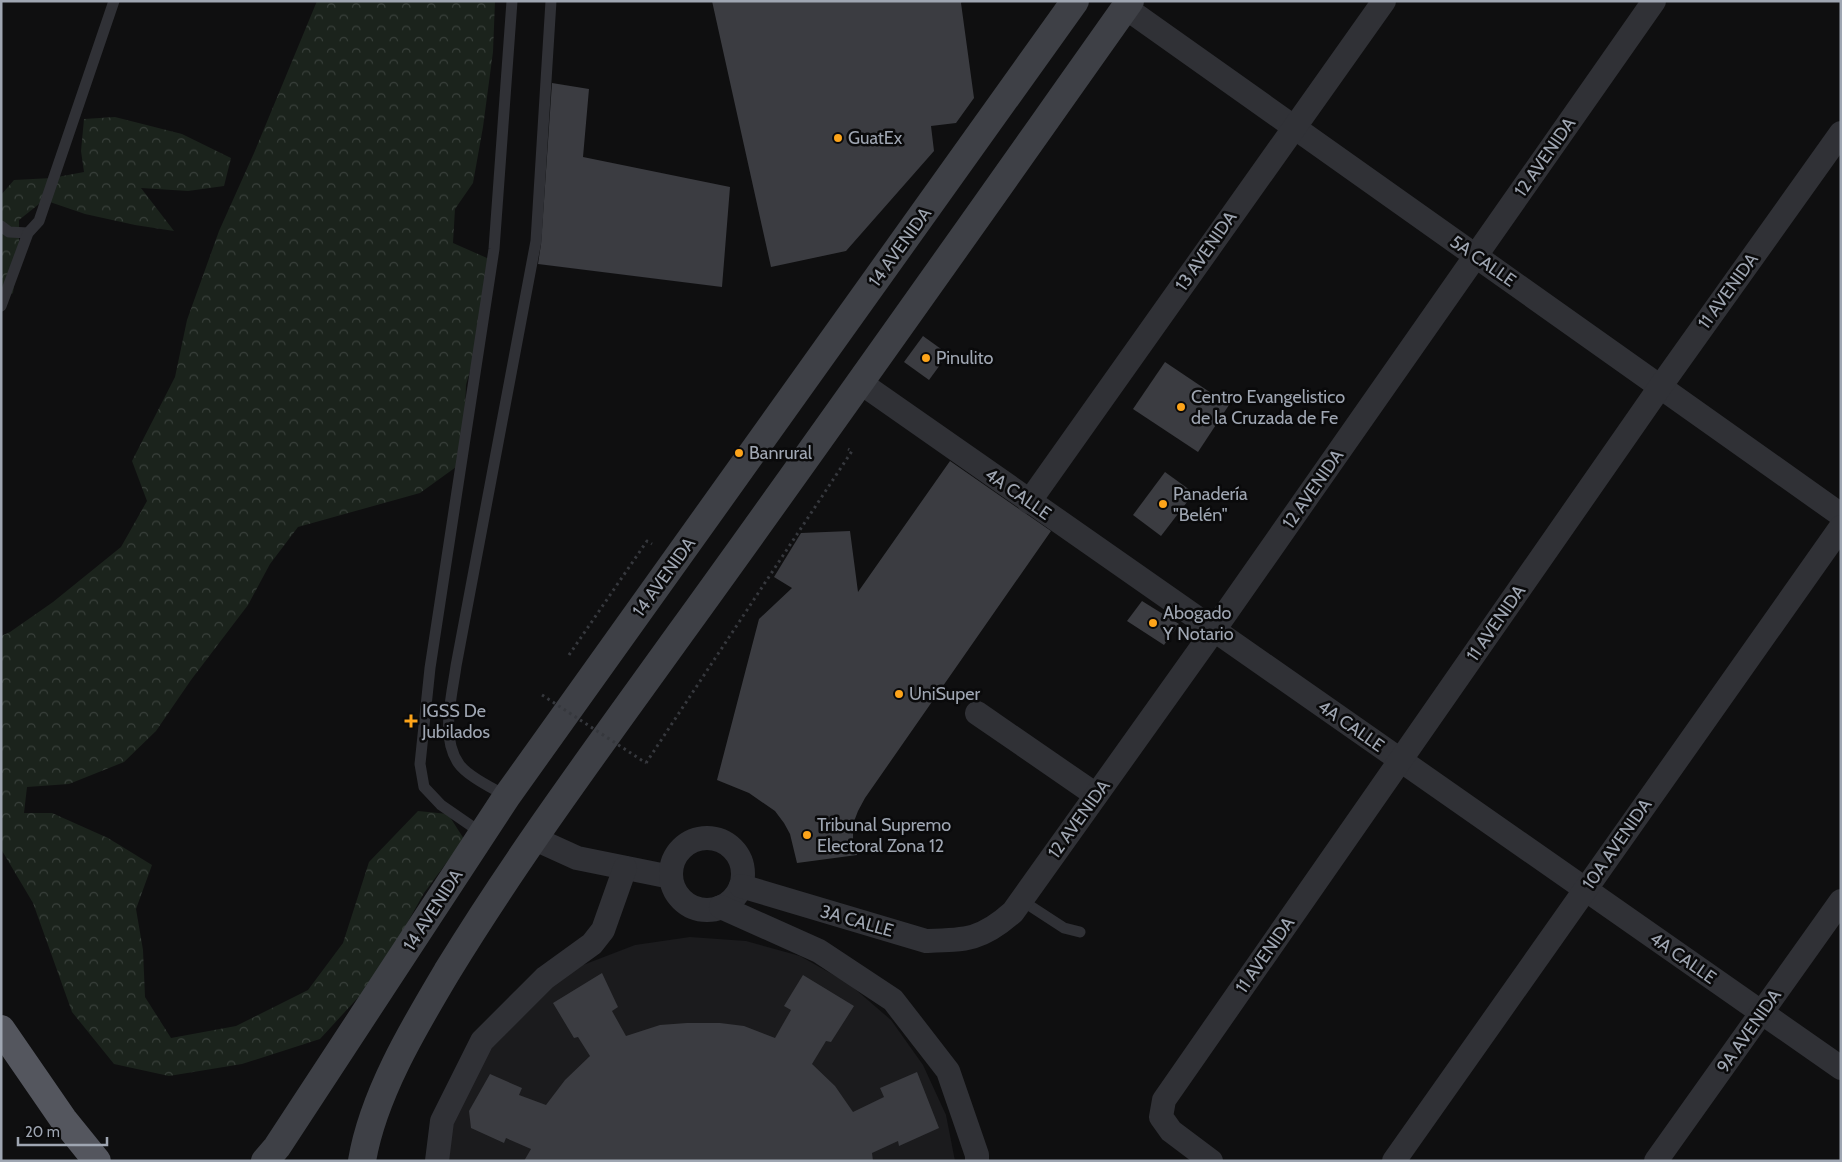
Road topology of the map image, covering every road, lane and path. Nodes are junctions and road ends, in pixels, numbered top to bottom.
1 (114, 1) edge
2 (512, 1) edge
3 (551, 1) edge
4 (1075, 1) edge
5 (1384, 1) edge
6 (1654, 1) edge
7 (1128, 4) edge
8 (1294, 127) junction
9 (1841, 133) edge
10 (1, 226) edge
11 (28, 233) junction
12 (1476, 256) junction
13 (1, 306) edge
14 (861, 383) junction
15 (1660, 386) junction
16 (824, 434) junction
17 (1029, 502) junction
18 (1841, 515) edge
19 (1841, 528) edge
20 (1214, 630) junction
21 (542, 695) dead end
22 (977, 713) dead end
23 (1401, 761) junction
24 (1096, 795) junction
25 (507, 796) junction
26 (483, 834) junction
27 (533, 838) junction
28 (625, 868) junction
29 (671, 877) junction
30 (741, 886) junction
31 (1585, 890) junction
32 (1021, 900) junction
33 (1841, 902) edge
34 (721, 907) junction
35 (827, 913) junction
36 (1080, 932) dead end
37 (975, 937) joint
38 (819, 951) junction
39 (1762, 1013) junction
40 (1, 1029) edge
41 (1841, 1068) edge
42 (361, 1157) edge
43 (97, 1161) edge
44 (265, 1161) edge
45 (437, 1161) edge
46 (977, 1161) edge
47 (1211, 1161) edge
48 (1394, 1161) edge
49 (1656, 1161) edge

1 - 11 lane
2 - 26 lane
3 - 25 lane
4 - 25 main road, 14 AVENIDA
5 - 8 street, 13 AVENIDA
6 - 12 street, 12 AVENIDA
7 - 8 street, 5A CALLE
7 - 14 main road
8 - 12 street, 5A CALLE
8 - 17 street, 13 AVENIDA
9 - 15 street, 11 AVENIDA
10 - 11 lane
11 - 13 lane
12 - 15 street, 5A CALLE
12 - 20 street, 12 AVENIDA
14 - 16 main road
14 - 17 street, 4A CALLE
15 - 18 street, 5A CALLE
15 - 23 street, 11 AVENIDA
16 - 21 path, bridge
16 - 27 main road
17 - 20 street, 4A CALLE
19 - 31 street, 10A AVENIDA
20 - 23 street, 4A CALLE
20 - 24 street, 12 AVENIDA
22 - 24 street
23 - 31 street, 4A CALLE
23 - 47 street, 11 AVENIDA
24 - 32 street, 12 AVENIDA
25 - 26 main road, 14 AVENIDA
26 - 44 main road, 14 AVENIDA
27 - 28 street
27 - 42 main road
28 - 29 street
28 - 45 street
29 - 30 street
29 - 34 street
30 - 34 street
30 - 35 street, 3A CALLE
31 - 39 street, 4A CALLE
31 - 48 street, 10A AVENIDA
32 - 36 lane
32 - 37 street, 12 AVENIDA
33 - 39 street, 9A AVENIDA
34 - 38 street
35 - 37 street, 3A CALLE
35 - 38 street
38 - 46 street
39 - 41 street, 4A CALLE
39 - 49 street, 9A AVENIDA
40 - 43 highway

